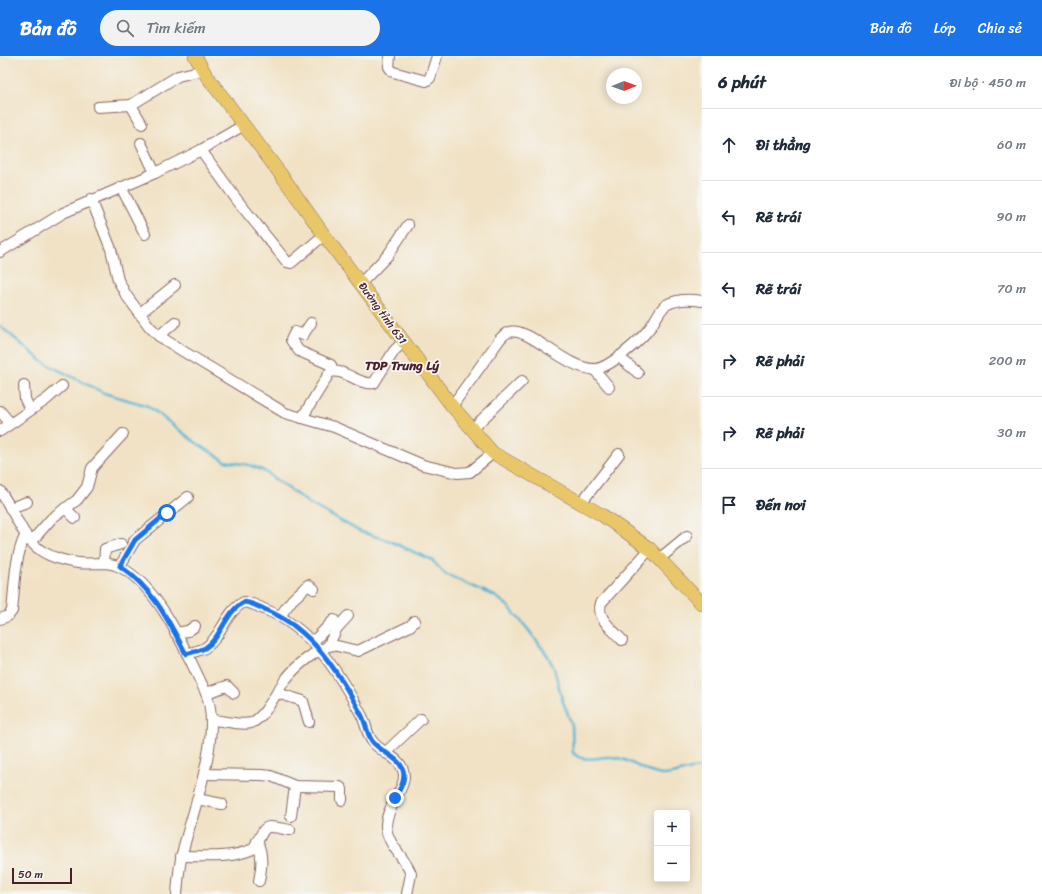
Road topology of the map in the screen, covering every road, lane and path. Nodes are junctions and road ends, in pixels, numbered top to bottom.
1 (195, 56) edge
2 (390, 56) edge
3 (438, 56) edge
4 (203, 70) junction
5 (131, 105) junction
6 (98, 107) dead end
7 (142, 124) dead end
8 (244, 125) junction
9 (141, 143) dead end
10 (201, 150) junction
11 (155, 173) junction
12 (121, 187) junction
13 (91, 200) junction
14 (408, 225) dead end
15 (144, 234) dead end
16 (324, 235) junction
17 (0, 252) edge
18 (361, 283) junction
19 (175, 285) dead end
20 (702, 301) edge
21 (139, 314) junction
22 (175, 322) dead end
23 (311, 324) dead end
24 (159, 336) junction
25 (404, 341) junction
26 (619, 357) junction
27 (594, 369) junction
28 (333, 371) junction
29 (638, 373) dead end
30 (522, 381) dead end
31 (24, 385) dead end
32 (62, 386) dead end
33 (609, 387) dead end
34 (452, 406) junction
35 (30, 410) junction
36 (0, 412) edge
37 (302, 418) junction
38 (10, 423) junction
39 (472, 429) junction
40 (0, 431) edge
41 (123, 434) dead end
42 (493, 453) junction
43 (619, 454) dead end
44 (0, 491) edge
45 (188, 497) dead end
46 (27, 502) dead end
47 (580, 503) junction
48 (10, 508) junction
49 (65, 508) junction
50 (75, 518) dead end
51 (687, 536) dead end
52 (28, 539) junction
53 (120, 544) dead end
54 (650, 550) junction
55 (660, 559) junction
56 (104, 563) junction
57 (120, 566) junction
58 (314, 589) dead end
59 (702, 604) edge
60 (280, 616) junction
61 (348, 616) dead end
62 (0, 619) edge
63 (334, 620) dead end
64 (415, 621) dead end
65 (195, 626) dead end
66 (175, 633) junction
67 (622, 640) dead end
68 (313, 642) junction
69 (328, 646) junction
70 (319, 652) junction
71 (186, 654) junction
72 (206, 693) junction
73 (234, 693) dead end
74 (277, 693) junction
75 (421, 719) dead end
76 (211, 720) junction
77 (309, 722) dead end
78 (384, 753) junction
79 (204, 774) junction
80 (295, 786) junction
81 (197, 799) junction
82 (342, 800) dead end
83 (222, 804) dead end
84 (292, 816) dead end
85 (290, 830) dead end
86 (257, 841) junction
87 (181, 856) junction
88 (259, 881) dead end
89 (177, 894) edge
90 (407, 894) edge

1 - 4 main road, Đường tỉnh 631
2 - 3 street
4 - 5 street
4 - 8 main road, Đường tỉnh 631
5 - 6 street
5 - 7 street
8 - 10 street
8 - 16 main road, Đường tỉnh 631
9 - 11 street
10 - 11 street
10 - 16 street
11 - 12 street
12 - 13 street
12 - 15 street
13 - 17 street
13 - 21 street
14 - 18 street
16 - 18 main road, Đường tỉnh 631
18 - 25 main road, Đường tỉnh 631
19 - 21 street
20 - 26 street
21 - 24 street
22 - 24 street
23 - 28 street
24 - 37 street
25 - 28 street
25 - 34 main road, Đường tỉnh 631
26 - 27 street
26 - 29 street
27 - 33 street
27 - 34 street
28 - 37 street
30 - 39 street
31 - 35 street
32 - 35 street
34 - 39 main road, Đường tỉnh 631
35 - 38 street
36 - 38 street
37 - 42 street
38 - 40 street
39 - 42 main road, Đường tỉnh 631
41 - 49 street
42 - 47 main road, Đường tỉnh 631
43 - 47 street
44 - 48 street
45 - 57 street
46 - 48 street
47 - 54 main road, Đường tỉnh 631
48 - 52 street
49 - 50 street
49 - 52 street
51 - 55 street
52 - 56 street
52 - 62 street
53 - 56 street
54 - 55 main road, Đường tỉnh 631
54 - 67 street
55 - 59 main road, Đường tỉnh 631
56 - 57 street
57 - 66 street
58 - 60 street
60 - 68 street
60 - 71 street
61 - 69 street
63 - 68 street
64 - 69 street
65 - 66 street
66 - 71 street
68 - 70 street
69 - 70 street
70 - 74 street
70 - 78 street
71 - 72 street
72 - 73 street
72 - 76 street
74 - 76 street
74 - 77 street
75 - 78 street
76 - 79 street
78 - 90 street
79 - 80 street
79 - 81 street
80 - 82 street
80 - 84 street
81 - 83 street
81 - 87 street
85 - 86 street
86 - 87 street
86 - 88 street
87 - 89 street

